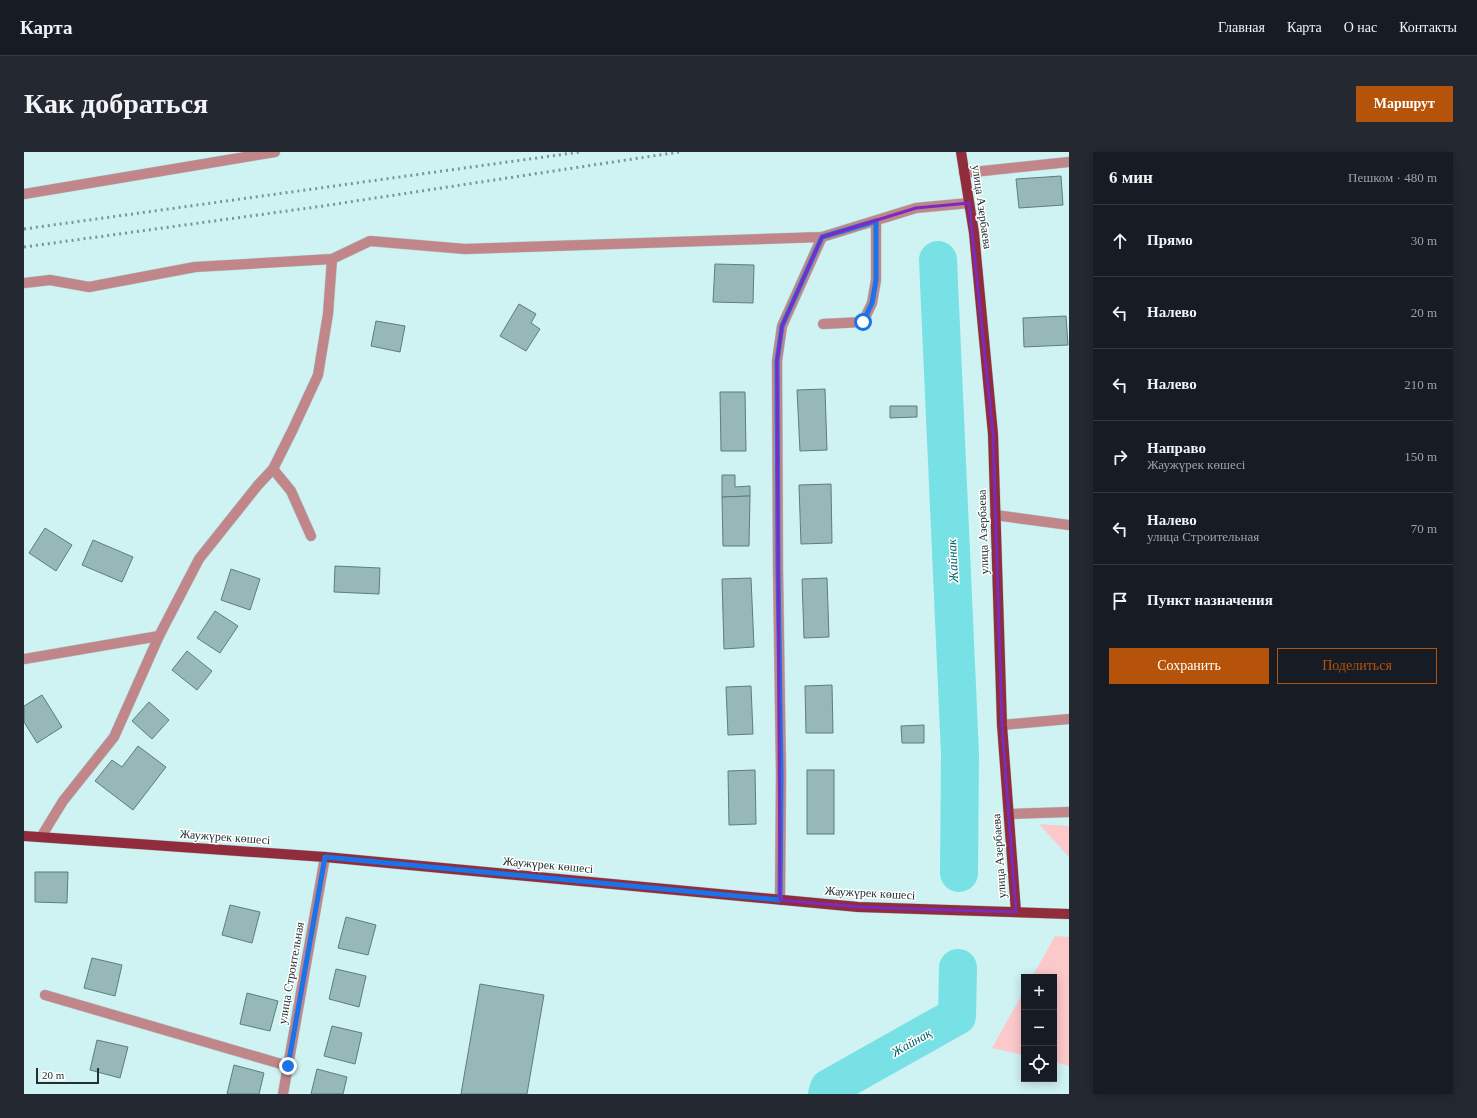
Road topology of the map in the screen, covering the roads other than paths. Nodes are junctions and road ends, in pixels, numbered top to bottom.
1 (275, 152) edge
2 (961, 152) edge
3 (1069, 162) edge
4 (964, 173) junction
5 (24, 194) edge
6 (969, 203) junction
7 (876, 221) junction
8 (822, 237) junction
9 (332, 259) junction
10 (24, 283) edge
11 (823, 324) dead end
12 (273, 469) junction
13 (995, 515) junction
14 (1069, 525) edge
15 (311, 536) dead end
16 (159, 636) junction
17 (24, 659) edge
18 (1069, 719) edge
19 (1002, 725) junction
20 (1069, 812) edge
21 (1009, 814) junction
22 (24, 836) edge
23 (41, 838) junction
24 (325, 857) junction
25 (780, 900) junction
26 (1016, 912) junction
27 (1069, 914) edge
28 (45, 995) dead end
29 (288, 1066) junction
30 (283, 1094) edge

1 - 5 street
2 - 4 main road, улица Азербаева
3 - 4 street
4 - 6 main road, улица Азербаева
6 - 7 street
6 - 13 main road, улица Азербаева
7 - 8 street
7 - 11 street
8 - 9 street
8 - 25 street
9 - 10 street
9 - 12 street
12 - 15 street
12 - 16 street
13 - 14 street
13 - 19 main road, улица Азербаева
16 - 17 street
16 - 23 street
18 - 19 street
19 - 21 main road, улица Азербаева
20 - 21 street
21 - 26 main road, улица Азербаева
22 - 23 main road, Жаужүрек көшесі
23 - 24 main road, Жаужүрек көшесі
24 - 25 main road, Жаужүрек көшесі
24 - 29 street, улица Строительная
25 - 26 main road, Жаужүрек көшесі
26 - 27 main road, Жаужүрек көшесі
28 - 29 street
29 - 30 street, улица Строительная

